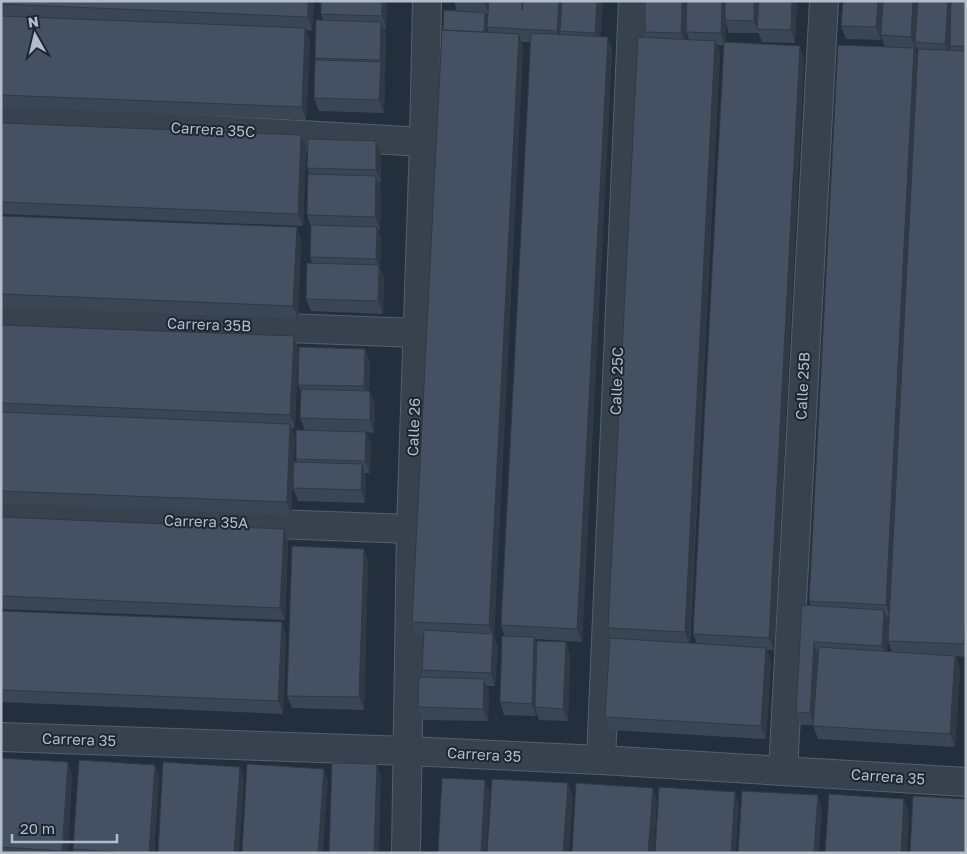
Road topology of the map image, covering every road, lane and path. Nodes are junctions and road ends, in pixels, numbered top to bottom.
1 (427, 1) edge
2 (633, 1) edge
3 (824, 1) edge
4 (1, 118) edge
5 (424, 142) junction
6 (1, 317) edge
7 (417, 333) junction
8 (1, 514) edge
9 (411, 530) junction
10 (1, 737) edge
11 (408, 752) junction
12 (601, 760) junction
13 (783, 771) junction
14 (966, 782) edge
15 (406, 853) edge

1 - 5 street, Calle 26
2 - 12 street, Calle 25C
3 - 13 street, Calle 25B
4 - 5 street, Carrera 35C
5 - 7 street, Calle 26
6 - 7 street, Carrera 35B
7 - 9 street, Calle 26
8 - 9 street, Carrera 35A
9 - 11 street, Calle 26
10 - 11 street, Carrera 35
11 - 12 street, Carrera 35
11 - 15 street, Calle 26
12 - 13 street, Carrera 35
13 - 14 street, Carrera 35

